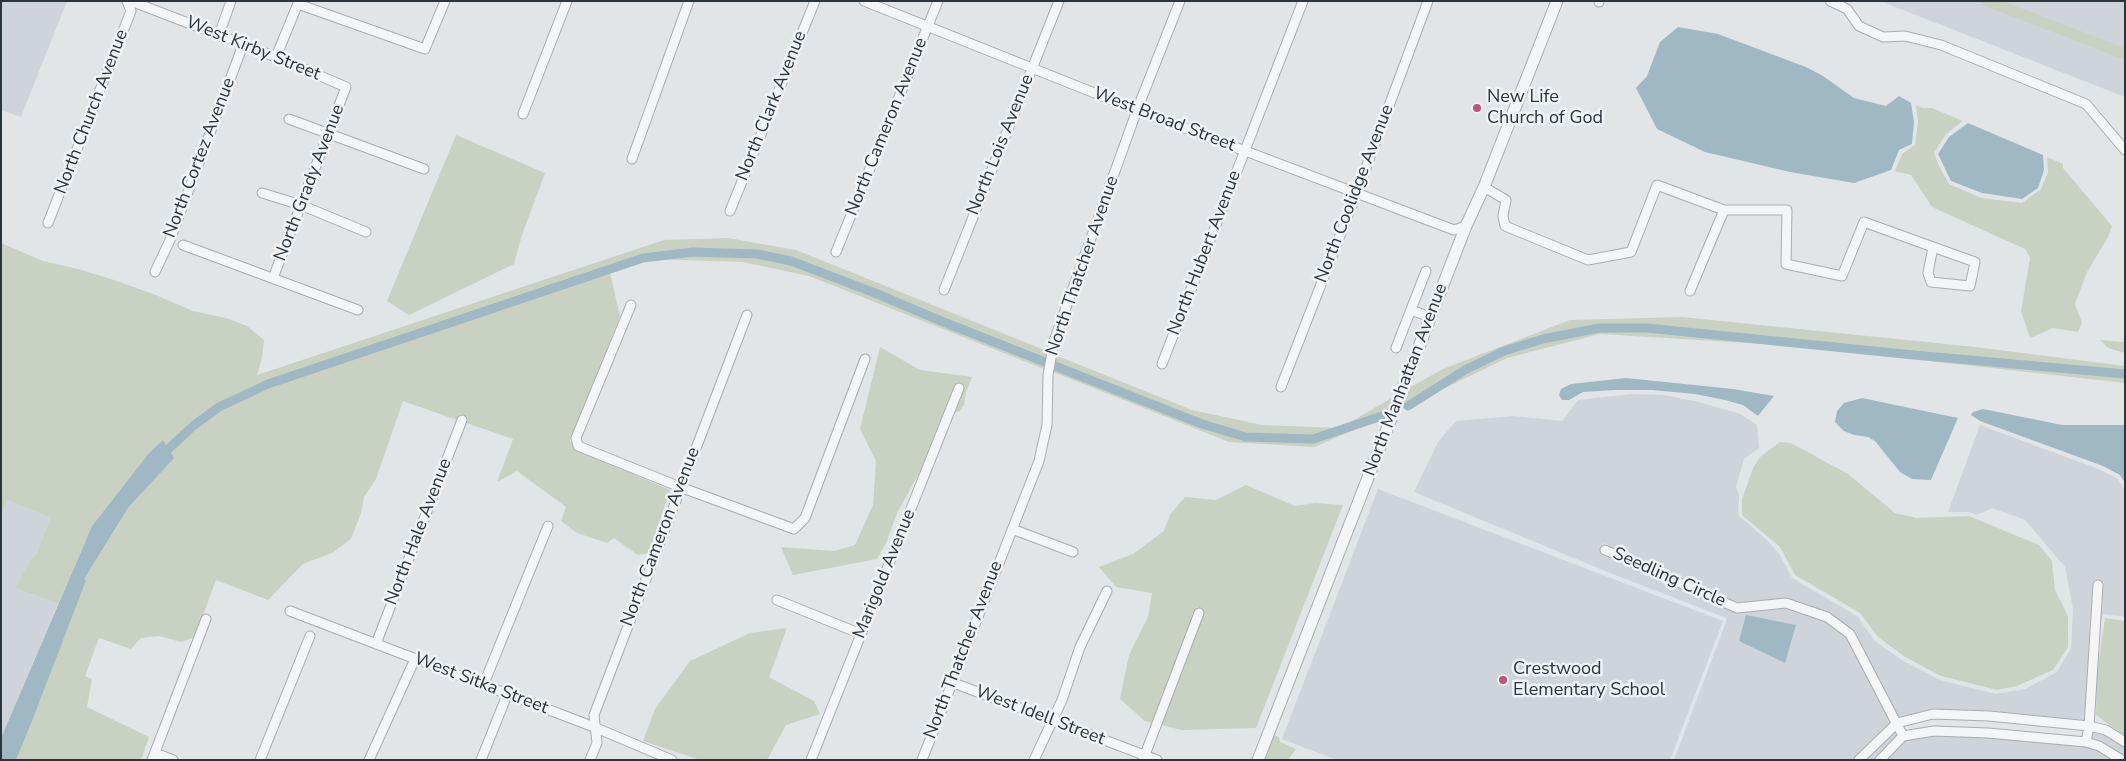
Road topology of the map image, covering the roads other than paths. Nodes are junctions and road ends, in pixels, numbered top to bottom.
1 (127, 1) edge
2 (131, 1) edge
3 (231, 1) edge
4 (445, 1) edge
5 (567, 1) edge
6 (689, 1) edge
7 (815, 1) edge
8 (864, 1) edge
9 (938, 1) edge
10 (1059, 1) edge
11 (1180, 1) edge
12 (1304, 1) edge
13 (1428, 1) edge
14 (1557, 1) edge
15 (1830, 1) edge
16 (298, 3) edge
17 (928, 26) junction
18 (219, 35) junction
19 (243, 44) junction
20 (276, 57) junction
21 (1031, 68) junction
22 (346, 87) joint
23 (1137, 110) junction
24 (523, 114) dead end
25 (289, 119) dead end
26 (328, 134) junction
27 (1245, 150) junction
28 (2125, 150) edge
29 (632, 159) dead end
30 (424, 169) dead end
31 (1484, 187) junction
32 (1357, 192) junction
33 (262, 193) dead end
34 (301, 205) junction
35 (1724, 210) junction
36 (730, 211) dead end
37 (48, 223) dead end
38 (1466, 226) junction
39 (366, 232) dead end
40 (183, 246) dead end
41 (1933, 247) junction
42 (836, 252) dead end
43 (1426, 271) dead end
44 (155, 272) dead end
45 (274, 278) junction
46 (944, 290) dead end
47 (1690, 291) dead end
48 (631, 304) dead end
49 (358, 310) dead end
50 (1411, 310) junction
51 (746, 315) dead end
52 (1430, 317) junction
53 (1396, 348) dead end
54 (866, 359) dead end
55 (1162, 364) dead end
56 (1281, 387) dead end
57 (959, 388) dead end
58 (462, 420) dead end
59 (680, 487) junction
60 (548, 526) dead end
61 (1012, 529) junction
62 (1605, 550) dead end
63 (1073, 552) dead end
64 (2098, 585) dead end
65 (1107, 591) dead end
66 (777, 600) dead end
67 (290, 611) dead end
68 (1199, 613) dead end
69 (206, 619) dead end
70 (861, 634) junction
71 (310, 636) dead end
72 (376, 644) junction
73 (415, 659) junction
74 (951, 682) junction
75 (483, 686) junction
76 (507, 695) junction
77 (1051, 721) junction
78 (1897, 723) junction
79 (2089, 726) junction
80 (594, 727) junction
81 (1902, 736) junction
82 (2086, 742) junction
83 (2125, 742) edge
84 (153, 756) edge
85 (1144, 757) edge
86 (173, 760) edge
87 (260, 760) edge
88 (369, 760) edge
89 (482, 760) edge
90 (590, 760) edge
91 (672, 760) edge
92 (811, 760) edge
93 (922, 760) edge
94 (1034, 760) edge
95 (1157, 760) edge
96 (1258, 760) edge
97 (1859, 760) edge
98 (1880, 760) edge
99 (2122, 760) edge

1 - 37 street, North Church Avenue
2 - 18 street, West Kirby Street
3 - 18 street
4 - 16 street
5 - 24 street
6 - 29 street
7 - 36 street, North Clark Avenue
8 - 17 street, West Broad Street
9 - 17 street, North Cameron Avenue
10 - 21 street, North Lois Avenue
11 - 23 street, North Thatcher Avenue
12 - 27 street, North Hubert Avenue
13 - 32 street, North Coolidge Avenue
14 - 31 street, North Manhattan Avenue
15 - 28 street
16 - 20 street
17 - 21 street, West Broad Street
17 - 42 street, North Cameron Avenue
18 - 19 street, West Kirby Street
19 - 20 street, West Kirby Street
19 - 44 street, North Cortez Avenue
20 - 22 street, West Kirby Street
21 - 23 street, West Broad Street
21 - 46 street, North Lois Avenue
22 - 26 street, North Grady Avenue
23 - 27 street, West Broad Street
23 - 61 street, North Thatcher Avenue
25 - 26 street
26 - 30 street
26 - 34 street, North Grady Avenue
27 - 32 street, West Broad Street
27 - 55 street, North Hubert Avenue
31 - 35 street
31 - 38 street, North Manhattan Avenue
32 - 38 street, West Broad Street
32 - 56 street, North Coolidge Avenue
33 - 34 street
34 - 39 street
34 - 45 street, North Grady Avenue
35 - 41 street
35 - 47 street
38 - 52 street, North Manhattan Avenue
40 - 45 street
41 - 41 street
43 - 50 street
45 - 49 street
48 - 59 street
50 - 52 street
50 - 53 street
51 - 59 street, North Cameron Avenue
52 - 96 street, North Manhattan Avenue
54 - 59 street
57 - 70 street, Marigold Avenue
58 - 72 street, North Hale Avenue
59 - 80 street, North Cameron Avenue
60 - 75 street
61 - 63 street
61 - 74 street, North Thatcher Avenue
62 - 78 street, Seedling Circle
64 - 79 street
65 - 77 street
66 - 70 street
67 - 72 street, West Sitka Street
68 - 85 street
69 - 84 street
70 - 92 street, Marigold Avenue
71 - 87 street
72 - 73 street, West Sitka Street
73 - 75 street, West Sitka Street
73 - 88 street
74 - 77 street, West Idell Street
74 - 93 street, North Thatcher Avenue
75 - 76 street, West Sitka Street
76 - 80 street, West Sitka Street
76 - 89 street
77 - 85 street, West Idell Street
77 - 94 street
78 - 79 street
78 - 81 street, Seedling Circle
78 - 97 street
79 - 82 street
79 - 83 street
80 - 90 street, North Cameron Avenue
80 - 91 street, West Sitka Street
81 - 82 street
81 - 98 street
82 - 99 street
84 - 86 street
85 - 95 street, West Idell Street

